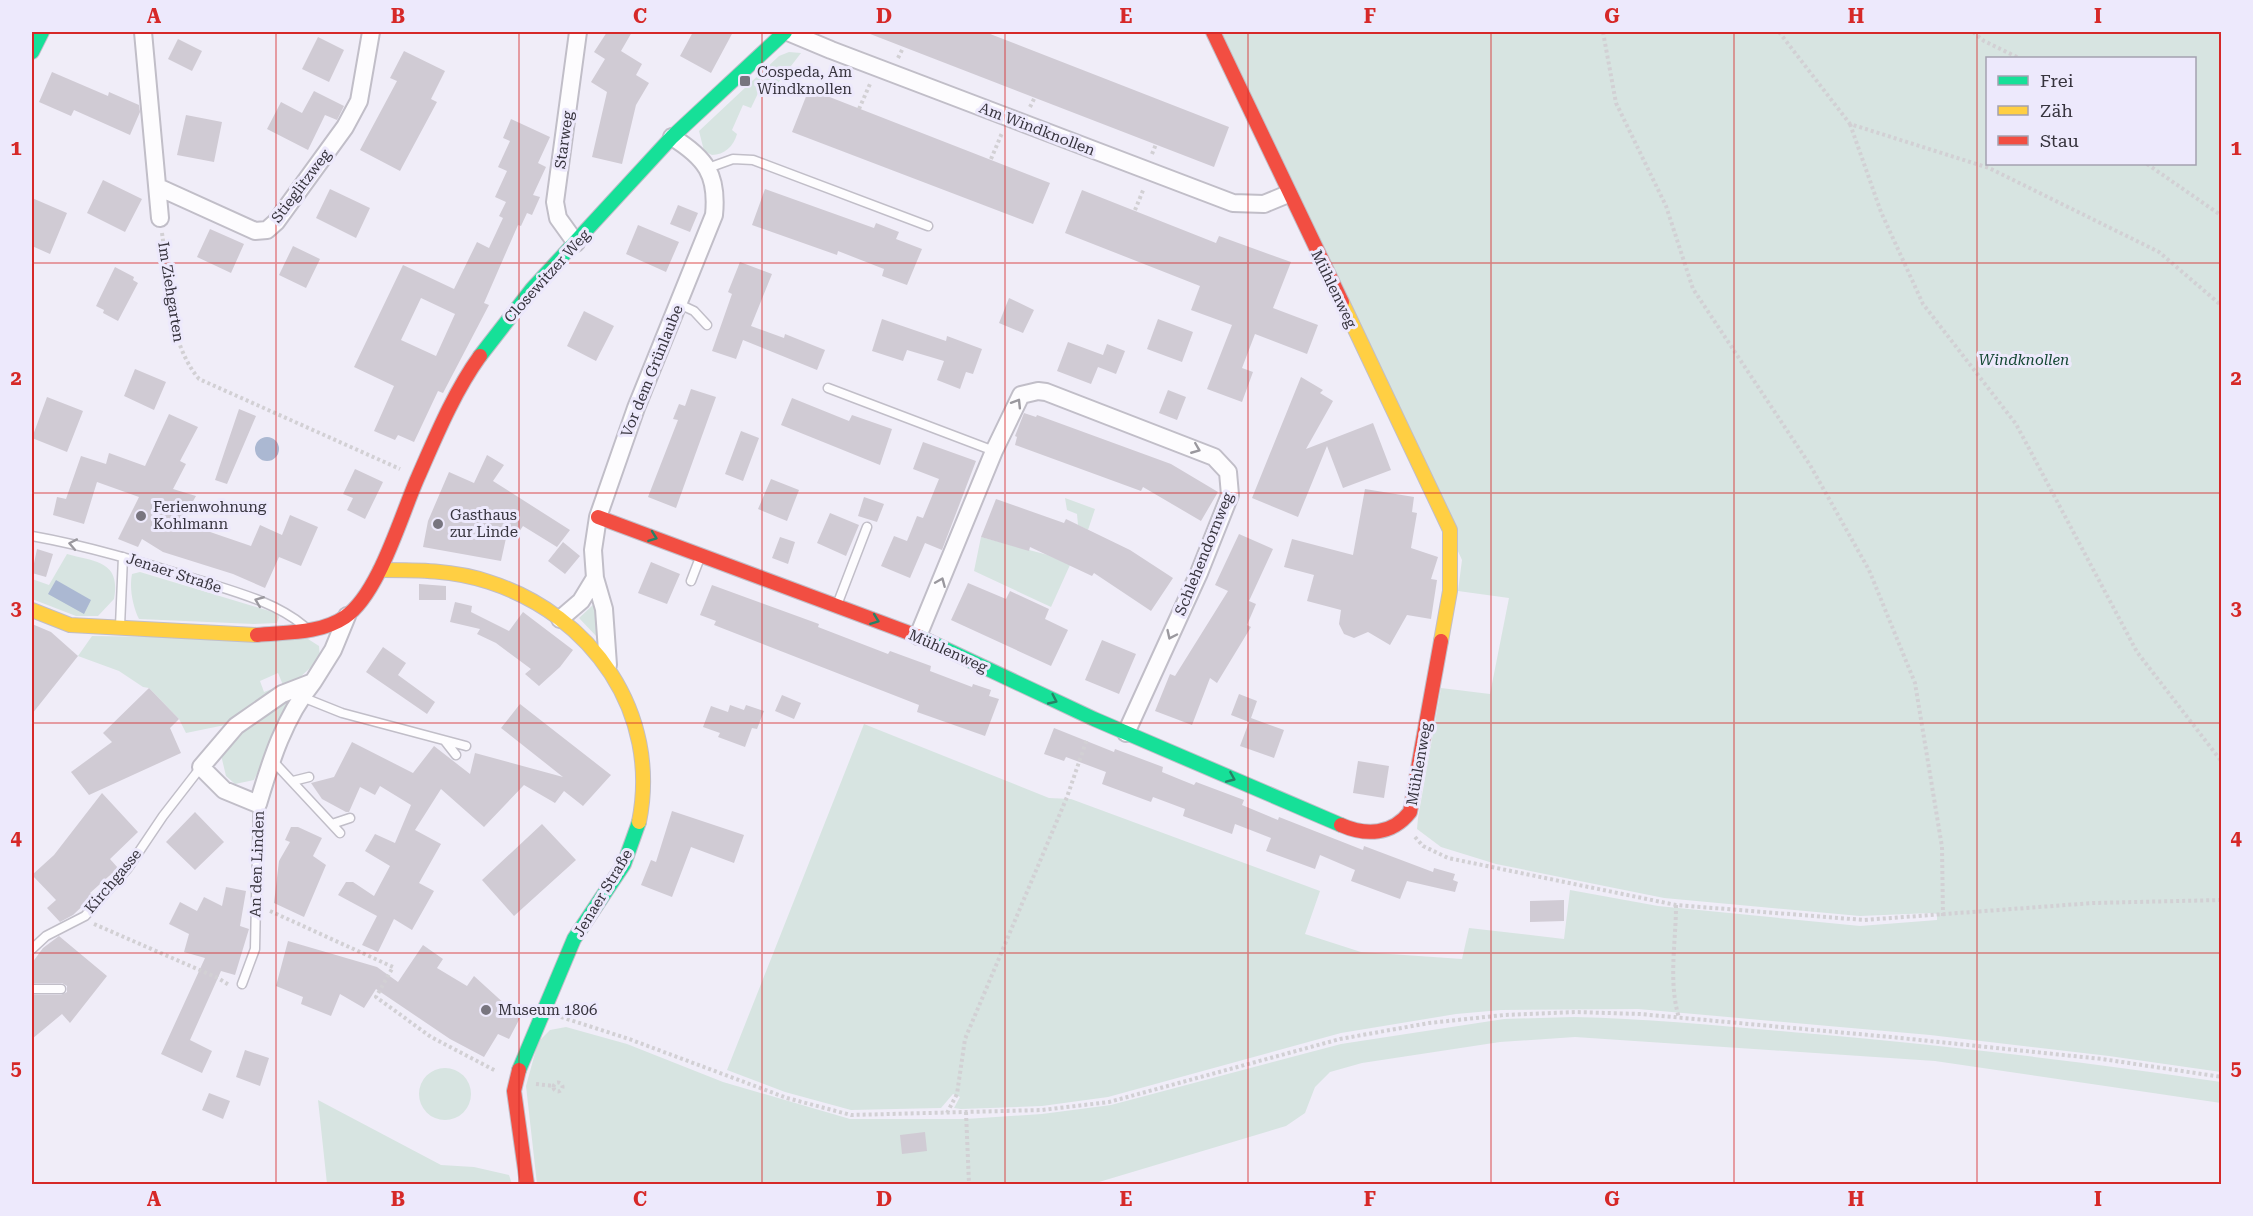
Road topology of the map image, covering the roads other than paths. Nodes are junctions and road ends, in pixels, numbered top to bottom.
1 (42, 32) edge
2 (142, 32) edge
3 (371, 32) edge
4 (578, 32) edge
5 (1213, 32) edge
6 (779, 33) edge
7 (32, 52) edge
8 (672, 137) junction
9 (708, 168) junction
10 (158, 187) junction
11 (1288, 194) junction
12 (160, 218) road end
13 (928, 226) dead end
14 (576, 243) junction
15 (679, 304) junction
16 (707, 325) dead end
17 (828, 388) dead end
18 (994, 451) junction
19 (598, 517) junction
20 (867, 527) dead end
21 (32, 536) edge
22 (701, 555) junction
23 (123, 556) junction
24 (380, 570) junction
25 (595, 578) junction
26 (692, 581) dead end
27 (837, 605) junction
28 (32, 610) edge
29 (347, 616) junction
30 (560, 619) junction
31 (120, 630) junction
32 (309, 630) junction
33 (918, 636) junction
34 (608, 665) junction
35 (313, 682) junction
36 (302, 696) junction
37 (1126, 733) junction
38 (444, 741) junction
39 (466, 746) dead end
40 (456, 755) dead end
41 (272, 760) junction
42 (201, 767) junction
43 (309, 777) dead end
44 (292, 781) junction
45 (258, 804) junction
46 (350, 818) dead end
47 (332, 824) junction
48 (340, 833) dead end
49 (32, 949) edge
50 (242, 984) road end
51 (32, 989) edge
52 (61, 989) dead end
53 (527, 1185) edge

1 - 7 street
2 - 10 street
3 - 10 street, Stieglitzweg
4 - 14 street, Starweg
5 - 11 street, Mühlenweg
6 - 8 street, Closewitzer Weg
6 - 11 street, Am Windknollen
8 - 9 street
8 - 14 street, Closewitzer Weg
9 - 13 lane
9 - 15 street, Vor dem Grünlaube
10 - 12 street
37 -> 11 street, Mühlenweg
14 - 24 street, Closewitzer Weg
15 - 16 lane
15 - 19 street, Vor dem Grünlaube
17 - 18 lane
33 -> 18 street, Schlehendornweg
18 -> 37 street, Schlehendornweg
19 -> 22 street, Mühlenweg
19 - 25 street, Vor dem Grünlaube
20 - 27 lane
23 -> 21 lane, Jenaer Straße
22 - 26 lane
22 - 27 street, Mühlenweg
23 - 31 lane
32 -> 23 lane, Jenaer Straße
24 - 29 street
24 - 30 street, Jenaer Straße
25 - 30 street
25 - 34 street, Vor dem Grünlaube
27 -> 33 street, Mühlenweg
28 - 31 street
29 - 32 street
29 - 35 street
30 - 34 street, Jenaer Straße
31 - 32 street
33 -> 37 street, Mühlenweg
34 - 53 street, Jenaer Straße
35 - 36 street, An den Linden
35 - 42 street, Kirchgasse
36 - 38 lane
36 - 41 street, An den Linden
38 - 39 lane
38 - 40 lane
41 - 44 lane
41 - 45 street, An den Linden
42 - 45 street
42 - 49 lane, Kirchgasse
43 - 44 lane
44 - 47 lane
45 - 50 lane, An den Linden
46 - 47 lane
47 - 48 lane
51 - 52 lane

